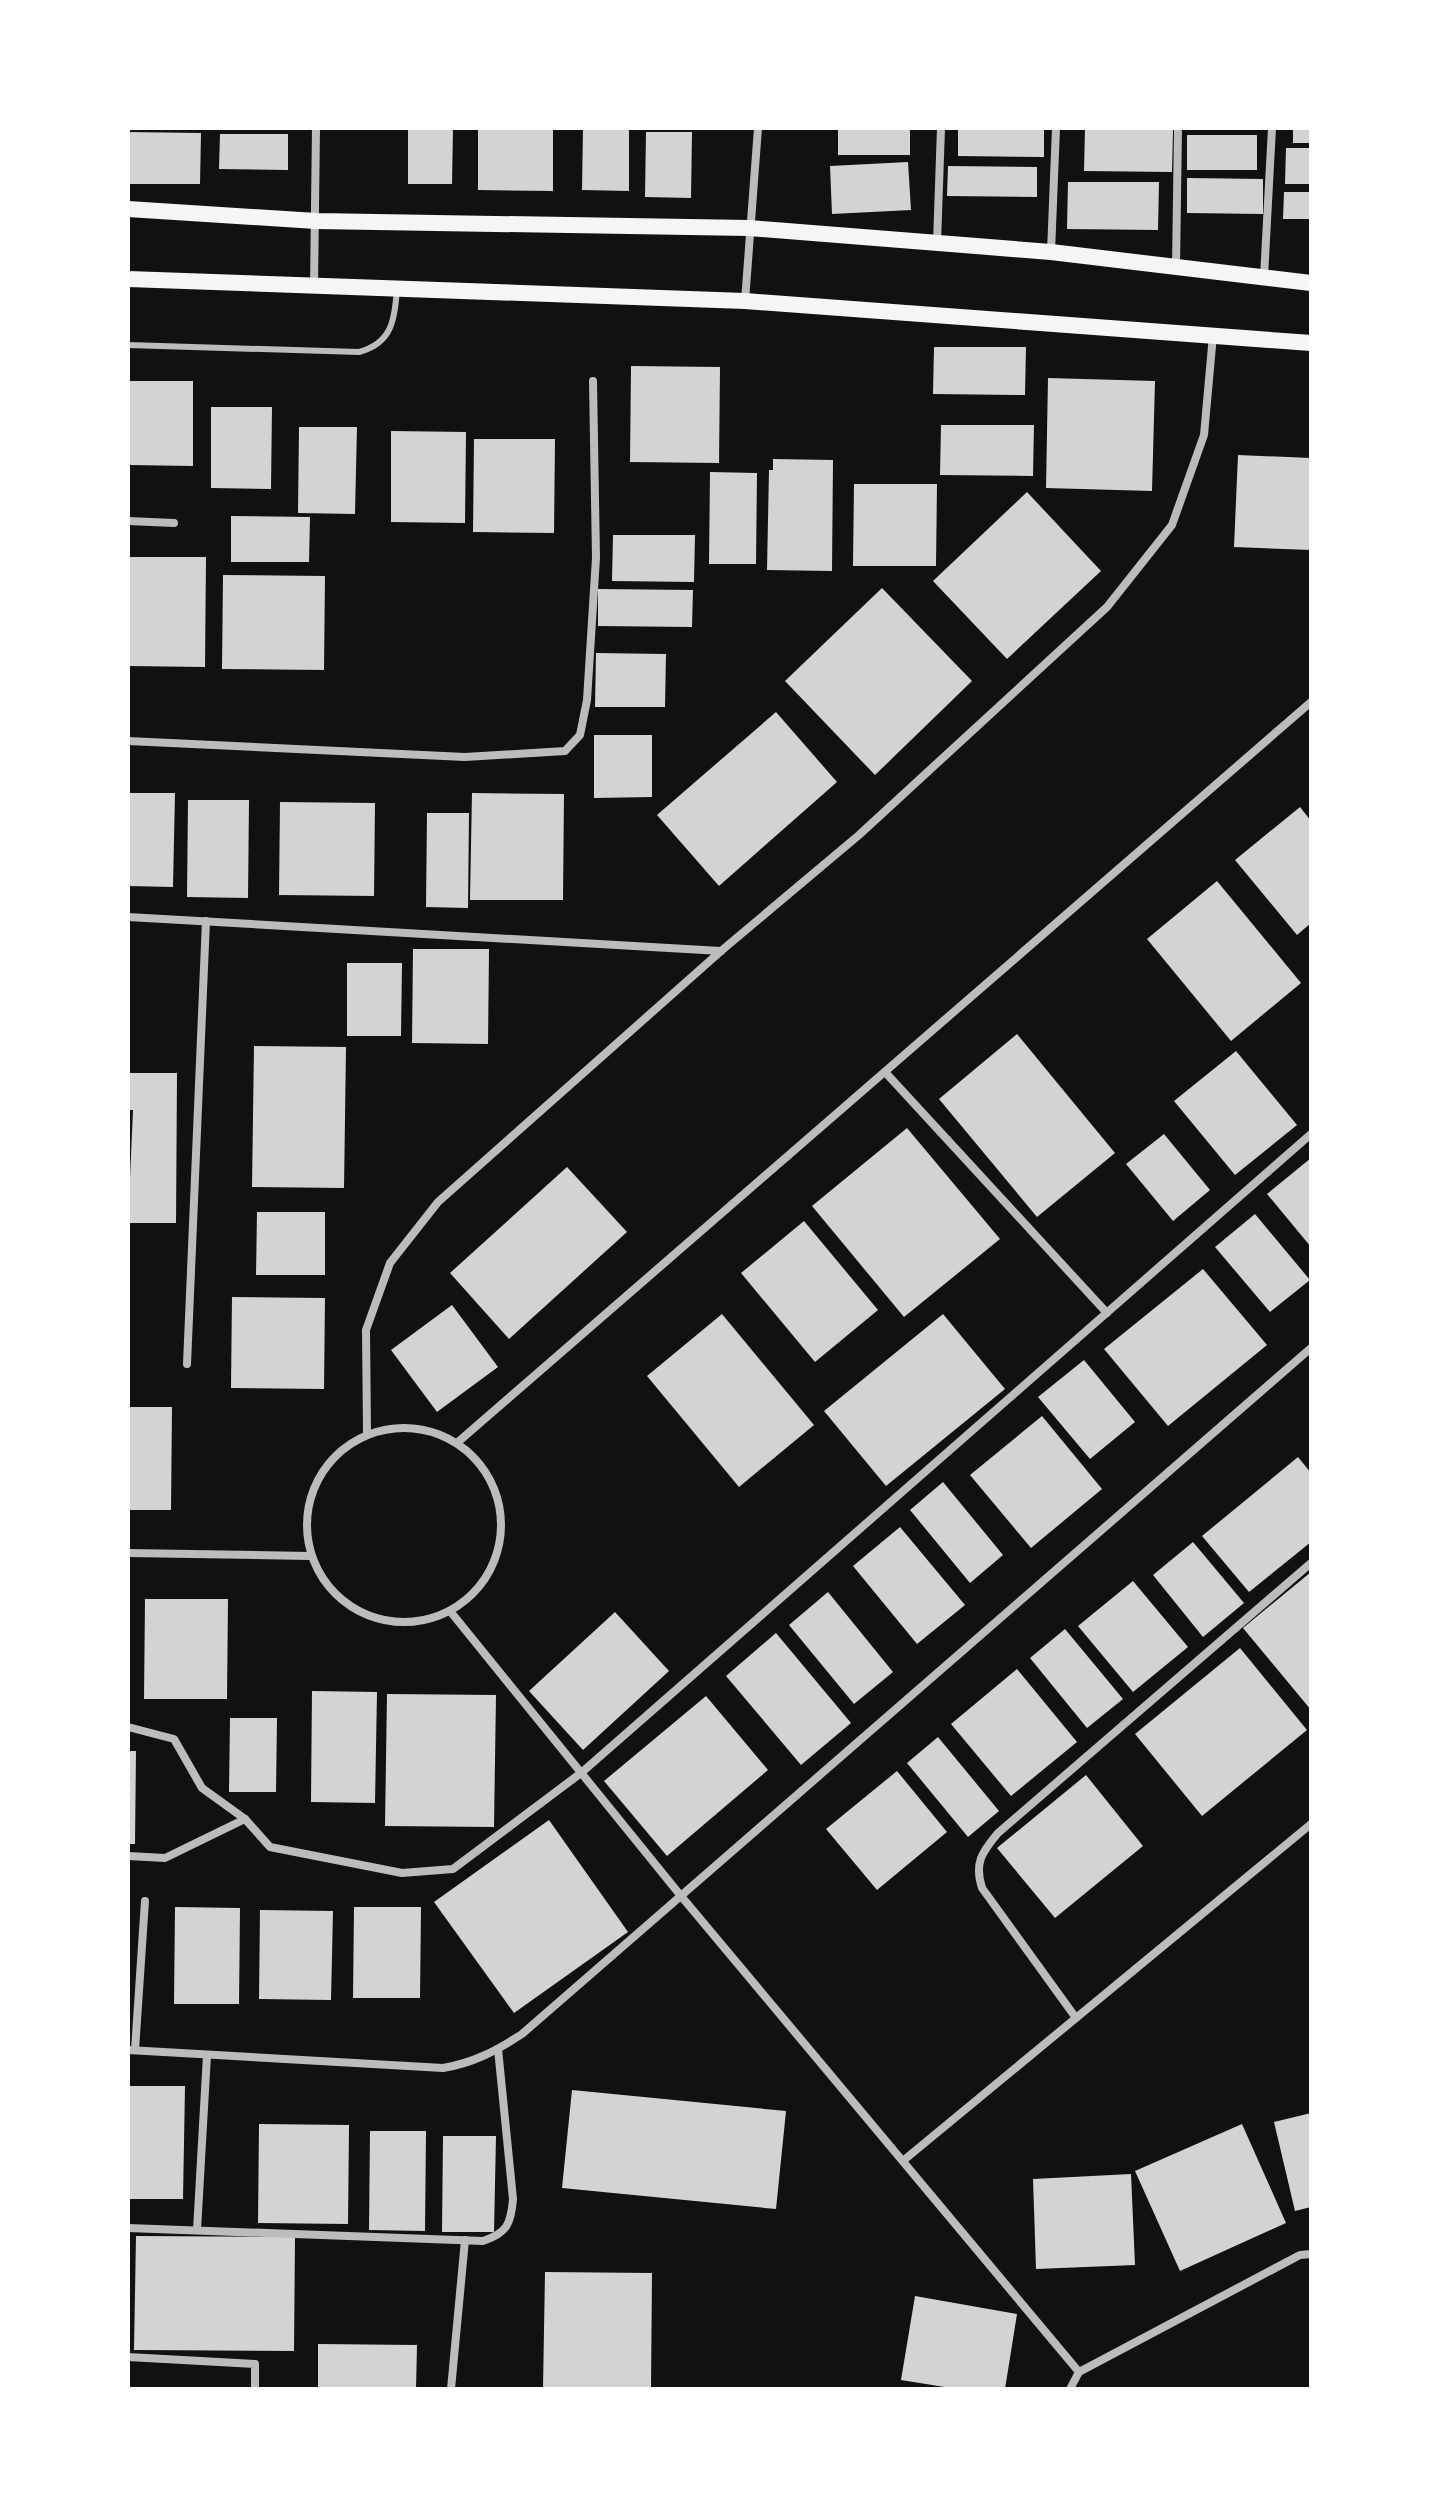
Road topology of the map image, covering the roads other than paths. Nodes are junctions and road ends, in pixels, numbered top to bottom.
1 (316, 128) edge
2 (758, 128) edge
3 (941, 128) edge
4 (1056, 128) edge
5 (1178, 128) edge
6 (1272, 128) edge
7 (128, 209) edge
8 (316, 221) junction
9 (749, 228) junction
10 (937, 243) junction
11 (1051, 252) junction
12 (1176, 268) junction
13 (1264, 278) junction
14 (128, 279) edge
15 (1311, 283) edge
16 (313, 288) junction
17 (397, 290) junction
18 (745, 301) junction
19 (1213, 335) junction
20 (1311, 343) edge
21 (128, 345) edge
22 (593, 381) dead end
23 (128, 521) edge
24 (174, 523) dead end
25 (1311, 702) edge
26 (128, 741) edge
27 (128, 917) edge
28 (206, 921) junction
29 (721, 951) junction
30 (885, 1072) junction
31 (1311, 1134) edge
32 (1107, 1313) junction
33 (1311, 1348) edge
34 (187, 1364) dead end
35 (367, 1434) junction
36 (458, 1442) junction
37 (128, 1553) edge
38 (310, 1556) junction
39 (1311, 1563) edge
40 (450, 1611) junction
41 (128, 1727) edge
42 (581, 1773) junction
43 (245, 1819) junction
44 (1311, 1824) edge
45 (128, 1856) edge
46 (681, 1896) junction
47 (145, 1901) dead end
48 (1076, 2018) junction
49 (498, 2049) junction
50 (131, 2050) edge
51 (207, 2055) junction
52 (904, 2160) junction
53 (128, 2228) edge
54 (197, 2230) junction
55 (465, 2240) junction
56 (1311, 2254) edge
57 (128, 2357) edge
58 (1079, 2372) junction
59 (255, 2389) edge
60 (451, 2389) edge
61 (1070, 2389) edge

1 - 8 street
2 - 9 street
3 - 10 street
4 - 11 street
5 - 12 street
6 - 13 street
7 - 8 main road
8 - 9 main road
8 - 16 street
9 - 10 main road
9 - 18 street
10 - 11 main road
11 - 12 main road
12 - 13 main road
13 - 15 main road
14 - 16 main road
16 - 17 main road
17 - 18 main road
17 - 21 lane
18 - 19 main road
19 - 20 main road
19 - 29 street
22 - 26 street
23 - 24 street
25 - 30 street
27 - 28 street
28 - 29 street
28 - 34 street
29 - 35 street
30 - 32 street
30 - 36 street
31 - 32 street
32 - 42 street
33 - 46 street
35 - 36 street
35 - 38 street
36 - 40 street
37 - 38 street
38 - 40 street
39 - 48 street
40 - 42 street
41 - 43 street
42 - 43 street
42 - 46 street
43 - 45 street
44 - 48 street
46 - 49 street
46 - 52 street
47 - 50 street
48 - 52 street
49 - 51 street
49 - 55 street
50 - 51 street
51 - 54 street
52 - 58 street
53 - 54 street
54 - 55 street
55 - 60 street
56 - 58 street
57 - 59 street
58 - 61 street

